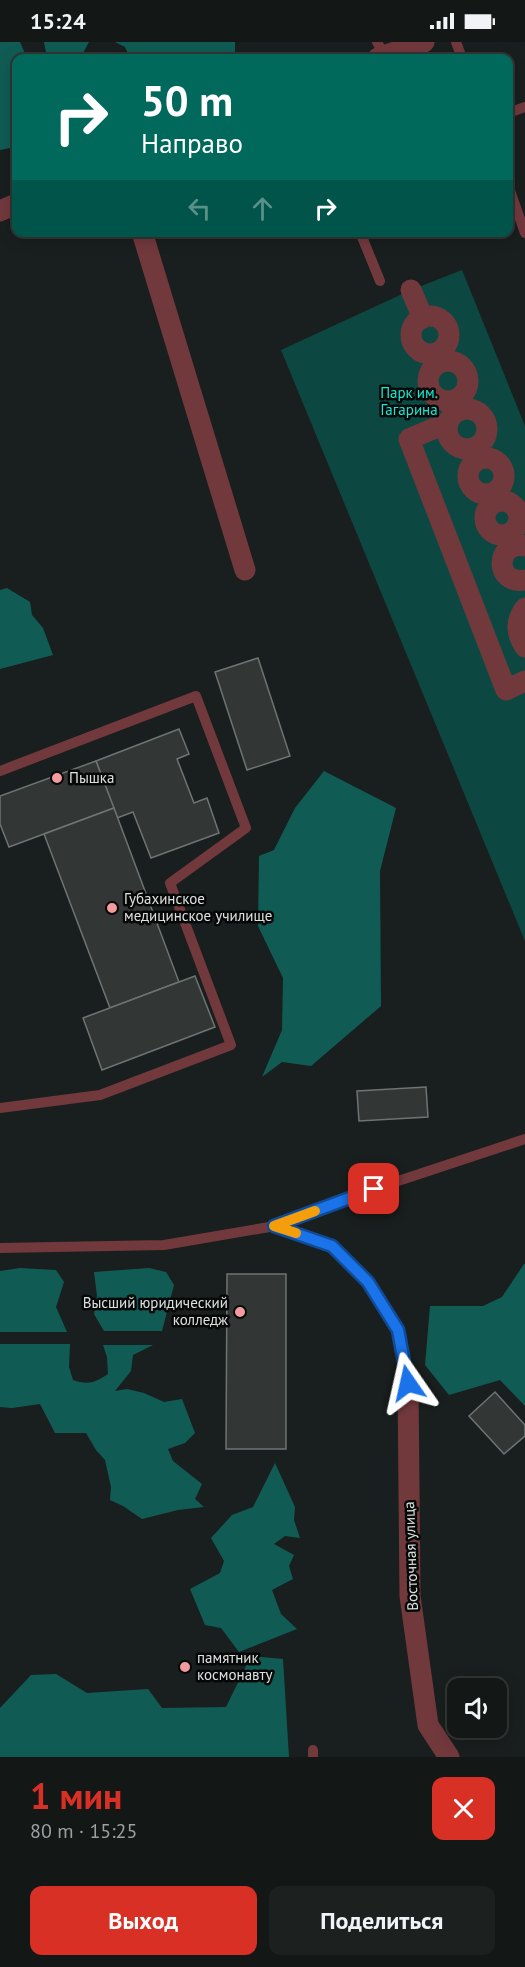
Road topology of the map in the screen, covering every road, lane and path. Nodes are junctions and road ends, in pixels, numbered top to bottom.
1 (424, 42) edge
2 (380, 52) edge
3 (513, 200) edge
4 (525, 233) edge
5 (144, 237) edge
6 (362, 237) edge
7 (380, 281) dead end
8 (411, 290) dead end
9 (454, 411) junction
10 (477, 454) junction
11 (516, 542) edge
12 (245, 570) dead end
13 (525, 580) edge
14 (525, 608) edge
15 (525, 647) edge
16 (525, 681) edge
17 (0, 771) edge
18 (0, 1108) edge
19 (525, 1139) edge
20 (274, 1226) junction
21 (0, 1248) edge
22 (408, 1383) joint
23 (449, 1757) edge

1 - 2 street
3 - 4 lane
5 - 12 street
6 - 7 lane
8 - 9 street
9 - 10 street
9 - 10 street
9 - 16 street
10 - 11 street
11 - 13 street
14 - 15 street
17 - 18 lane
19 - 20 lane
20 - 21 lane
20 - 22 lane
22 - 23 street, Восточная улица

